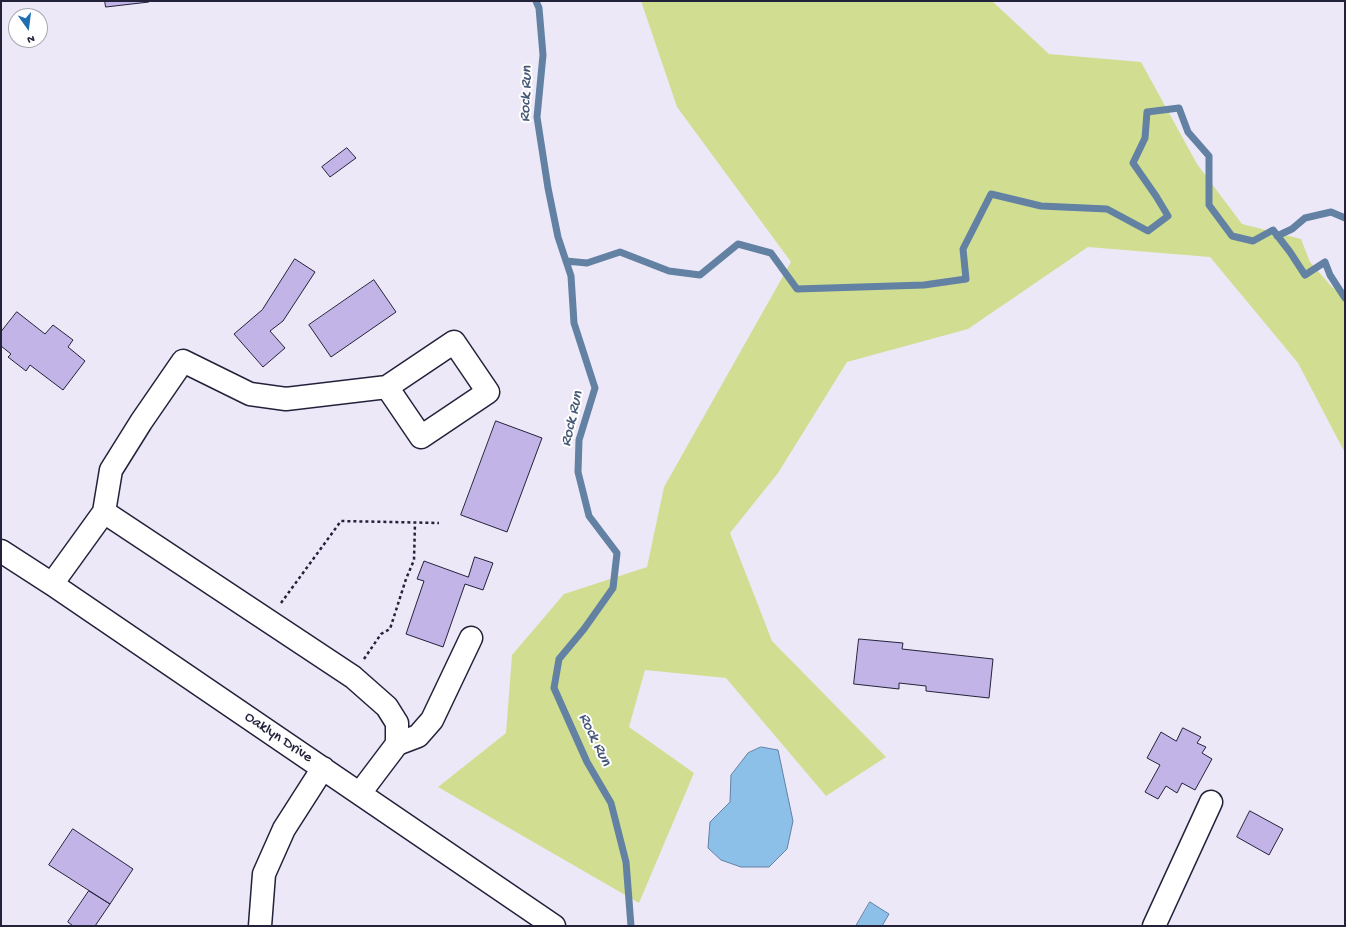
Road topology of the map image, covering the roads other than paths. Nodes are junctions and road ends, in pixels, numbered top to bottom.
1 (387, 387) junction
2 (104, 512) junction
3 (1, 551) edge
4 (52, 584) junction
5 (471, 638) dead end
6 (397, 744) junction
7 (323, 768) junction
8 (360, 793) junction
9 (1211, 802) dead end
10 (260, 926) edge
11 (554, 926) edge
12 (1154, 926) edge

1 - 1 street
1 - 2 street
2 - 4 street
2 - 6 street
3 - 4 street, Oaklyn Drive
4 - 7 street, Oaklyn Drive
5 - 6 street
6 - 8 street
7 - 8 street, Oaklyn Drive
7 - 10 street
8 - 11 street, Oaklyn Drive
9 - 12 street

